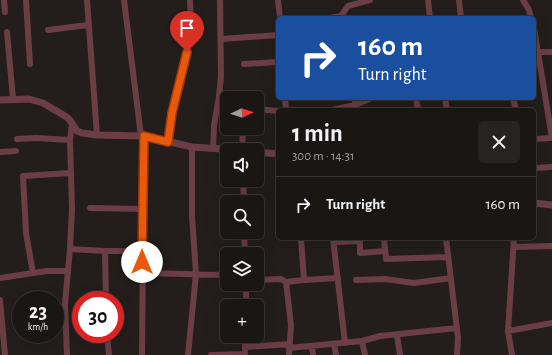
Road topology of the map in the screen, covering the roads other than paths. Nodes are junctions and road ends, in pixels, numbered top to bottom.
1 (4, 0) edge
2 (26, 0) edge
3 (87, 0) edge
4 (124, 0) edge
5 (190, 0) edge
6 (220, 0) edge
7 (278, 0) edge
8 (370, 0) edge
9 (428, 0) edge
10 (460, 0) edge
11 (523, 0) edge
12 (5, 12) dead end
13 (280, 16) edge
14 (341, 16) edge
15 (430, 16) edge
16 (461, 16) edge
17 (530, 16) edge
18 (88, 25) junction
19 (48, 30) dead end
20 (7, 32) dead end
21 (276, 35) edge
22 (221, 39) junction
23 (536, 51) edge
24 (552, 52) edge
25 (276, 62) edge
26 (30, 64) dead end
27 (244, 64) dead end
28 (13, 99) junction
29 (0, 100) edge
30 (369, 100) edge
31 (356, 108) edge
32 (264, 110) edge
33 (276, 111) edge
34 (72, 124) junction
35 (97, 135) junction
36 (143, 136) junction
37 (552, 138) edge
38 (17, 139) dead end
39 (536, 139) edge
40 (70, 140) junction
41 (168, 142) junction
42 (192, 147) junction
43 (212, 149) junction
44 (220, 149) edge
45 (16, 151) dead end
46 (0, 152) edge
47 (264, 153) edge
48 (276, 154) edge
49 (552, 167) edge
50 (536, 168) edge
51 (70, 173) junction
52 (536, 203) edge
53 (552, 205) edge
54 (90, 208) dead end
55 (143, 209) junction
56 (301, 240) edge
57 (333, 240) edge
58 (384, 240) edge
59 (446, 240) edge
60 (514, 240) edge
61 (552, 246) edge
62 (514, 247) junction
63 (70, 249) junction
64 (142, 251) junction
65 (384, 251) junction
66 (105, 252) junction
67 (448, 257) junction
68 (68, 271) junction
69 (33, 273) junction
70 (142, 273) junction
71 (196, 274) junction
72 (220, 275) edge
73 (0, 278) edge
74 (338, 278) junction
75 (450, 278) junction
76 (264, 280) edge
77 (304, 280) junction
78 (356, 280) dead end
79 (286, 282) junction
80 (106, 291) edge
81 (0, 300) edge
82 (552, 323) edge
83 (457, 328) junction
84 (508, 331) junction
85 (397, 335) junction
86 (362, 341) junction
87 (108, 343) edge
88 (245, 343) edge
89 (345, 343) junction
90 (334, 344) junction
91 (290, 346) junction
92 (245, 347) junction
93 (312, 347) junction
94 (5, 355) edge
95 (67, 355) edge
96 (109, 355) edge
97 (142, 355) edge
98 (188, 355) edge
99 (211, 355) edge
100 (245, 355) edge
101 (289, 355) edge
102 (313, 355) edge
103 (336, 355) edge
104 (365, 355) edge
105 (400, 355) edge
106 (457, 355) edge
107 (512, 355) edge

1 - 12 street
2 - 26 street
3 - 18 street
4 - 36 street
5 - 41 street
6 - 22 street
7 - 13 street
8 - 14 street
9 - 15 street
10 - 16 street
11 - 17 street
18 - 19 street
18 - 35 street
20 - 28 street
21 - 22 street
22 - 43 street
23 - 24 street
23 - 37 street
25 - 27 street
28 - 29 street
28 - 34 street
30 - 31 street
32 - 33 street
34 - 35 street
34 - 40 street
35 - 36 street
36 - 41 street
36 - 55 street
37 - 39 street
38 - 40 street
40 - 51 street
41 - 42 street
42 - 43 street
42 - 71 street
43 - 44 street
45 - 46 street
47 - 48 street
49 - 50 street
51 - 63 street
51 - 69 street
52 - 53 street
54 - 55 street
55 - 64 street
56 - 77 street
57 - 65 street
57 - 74 street
58 - 65 street
59 - 67 street
60 - 62 street
61 - 62 street
62 - 84 street
63 - 66 street
63 - 68 street
64 - 66 street
64 - 70 street
65 - 67 street
66 - 80 street
67 - 75 street
68 - 69 street
68 - 95 street
69 - 73 street
70 - 71 street
70 - 97 street
71 - 72 street
71 - 98 street
74 - 77 street
74 - 89 street
75 - 78 street
75 - 83 street
76 - 79 street
77 - 79 street
79 - 91 street
81 - 94 street
82 - 84 street
83 - 85 street
83 - 106 street
84 - 107 street
85 - 86 street
85 - 105 street
86 - 89 street
86 - 104 street
87 - 96 street
88 - 92 street
89 - 90 street
90 - 93 street
90 - 103 street
91 - 92 street
91 - 93 street
91 - 101 street
92 - 100 street
93 - 102 street
99 - 100 street

